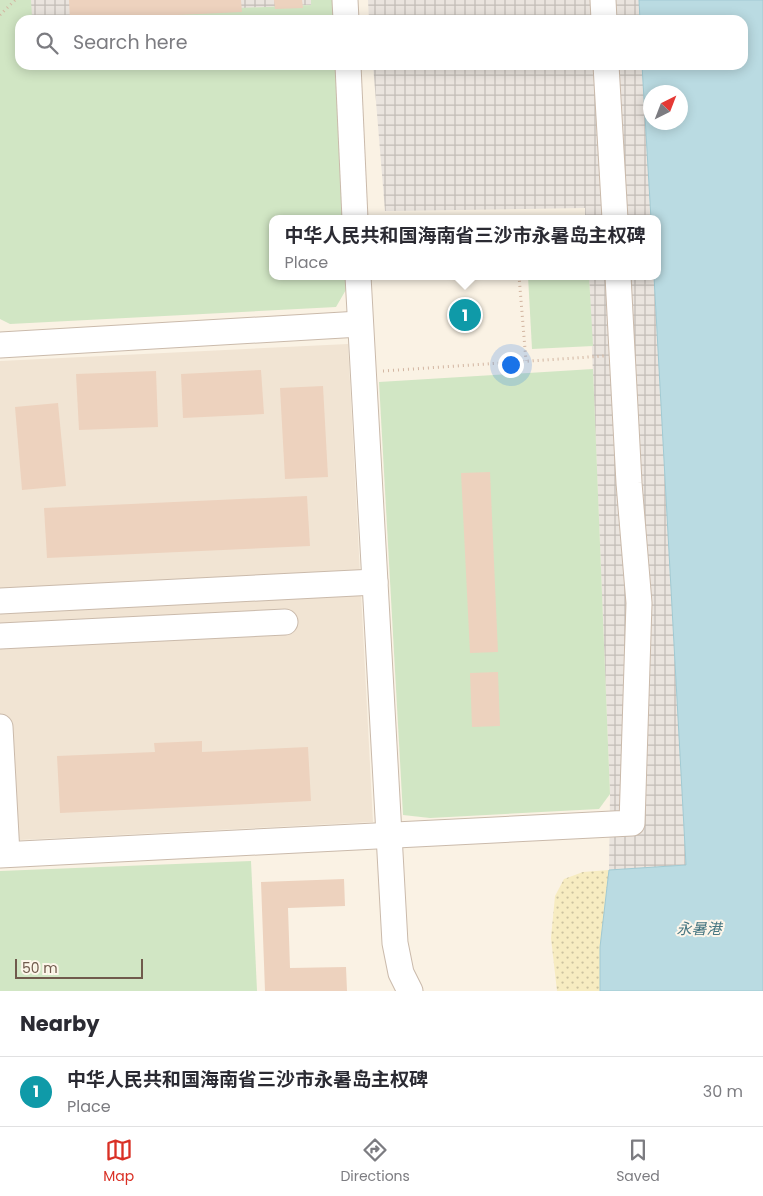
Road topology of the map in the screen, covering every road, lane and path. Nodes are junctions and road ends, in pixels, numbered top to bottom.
1 (15, 0) edge
2 (345, 0) edge
3 (603, 0) edge
4 (0, 15) edge
5 (346, 15) edge
6 (604, 15) edge
7 (348, 70) edge
8 (606, 70) edge
9 (355, 215) edge
10 (615, 215) edge
11 (358, 280) edge
12 (519, 280) edge
13 (618, 280) edge
14 (360, 324) junction
15 (0, 345) edge
16 (622, 354) junction
17 (526, 361) junction
18 (362, 372) junction
19 (374, 582) junction
20 (0, 601) edge
21 (285, 622) dead end
22 (0, 636) edge
23 (0, 726) edge
24 (389, 836) junction
25 (3, 854) edge
26 (410, 991) edge

1 - 4 path
2 - 5 street
3 - 6 street
7 - 9 street
8 - 10 street
11 - 14 street
12 - 17 path
13 - 16 street
14 - 15 street
14 - 18 street
16 - 17 path
16 - 24 street
17 - 18 path
18 - 19 street
19 - 20 street
19 - 24 street
21 - 22 street
23 - 25 street
24 - 25 street
24 - 26 street

